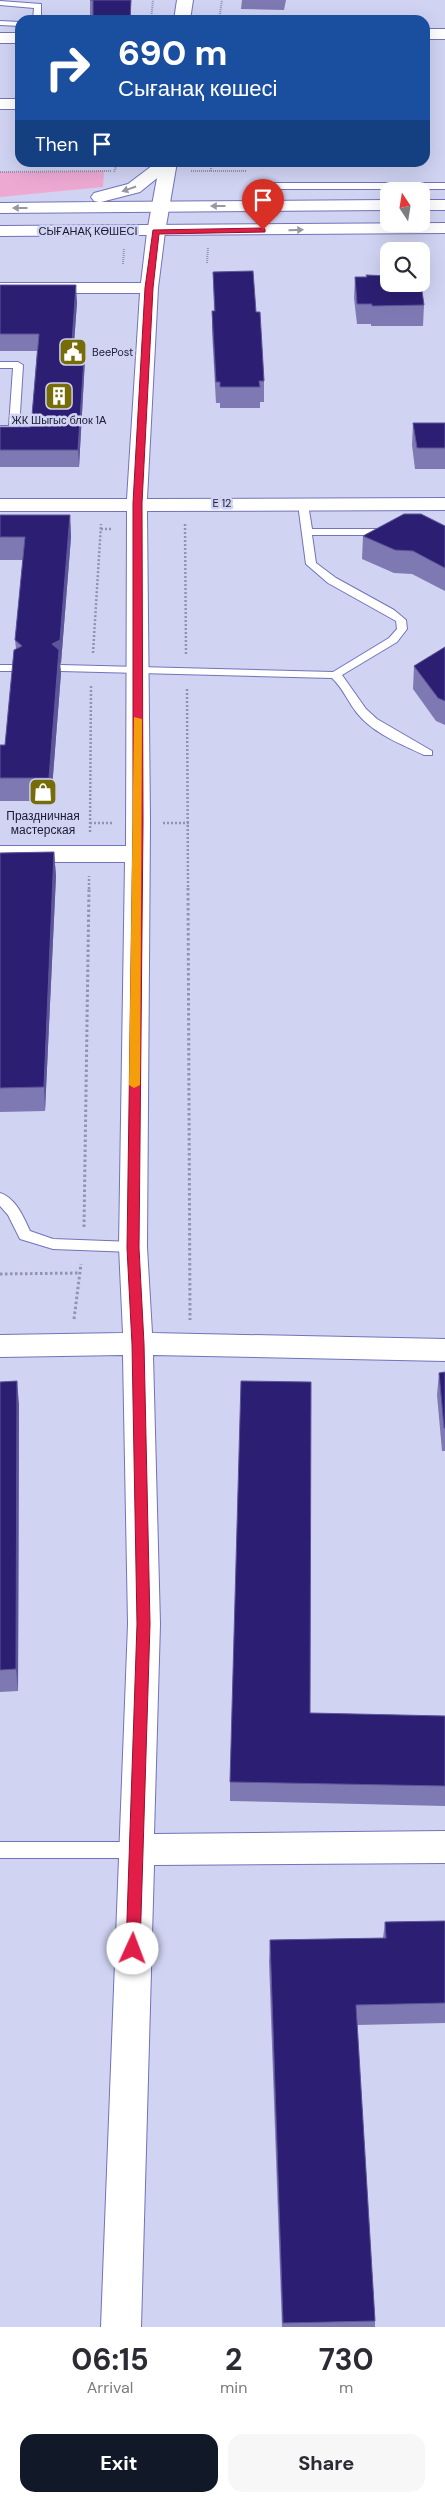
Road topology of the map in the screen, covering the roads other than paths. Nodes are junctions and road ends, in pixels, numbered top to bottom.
1 (185, 0) edge
2 (0, 3) edge
3 (38, 15) edge
4 (183, 15) edge
5 (0, 23) edge
6 (15, 24) edge
7 (430, 34) edge
8 (445, 34) edge
9 (0, 38) edge
10 (15, 38) edge
11 (430, 42) edge
12 (445, 42) edge
13 (0, 104) edge
14 (15, 104) edge
15 (166, 167) edge
16 (256, 186) dead end
17 (445, 186) edge
18 (380, 205) edge
19 (430, 205) edge
20 (445, 205) edge
21 (161, 206) junction
22 (0, 208) edge
23 (45, 208) junction
24 (445, 228) edge
25 (0, 231) edge
26 (156, 232) junction
27 (0, 288) edge
28 (149, 288) junction
29 (0, 365) edge
30 (0, 429) edge
31 (138, 503) junction
32 (303, 504) junction
33 (445, 504) edge
34 (0, 505) edge
35 (308, 532) junction
36 (406, 532) edge
37 (0, 668) edge
38 (16, 668) edge
39 (61, 668) dead end
40 (138, 668) junction
41 (335, 675) junction
42 (428, 753) dead end
43 (0, 854) edge
44 (136, 854) junction
45 (0, 1198) edge
46 (133, 1248) junction
47 (138, 1344) junction
48 (0, 1346) edge
49 (445, 1350) edge
50 (445, 1847) edge
51 (0, 1850) edge
52 (136, 1850) junction
53 (120, 2327) edge

1 - 4 street
2 - 3 lane
5 - 6 lane
7 - 8 street
9 - 10 street
11 - 12 street
13 - 14 street
15 - 21 street
15 -> 23 street
16 - 17 lane
18 -> 21 street, СЫҒАНАҚ КӨШЕСІ
19 - 20 street
21 - 23 street, СЫҒАНАҚ КӨШЕСІ
21 - 26 street
23 -> 22 street, СЫҒАНАҚ КӨШЕСІ
26 -> 24 street, СЫҒАНАҚ КӨШЕСІ
25 - 26 street, СЫҒАНАҚ КӨШЕСІ
26 - 28 street
27 - 28 street
28 - 31 street
29 - 30 lane
31 - 32 street, E 12
31 - 34 street, E 12
31 - 40 street
32 - 33 street, E 12
32 - 35 lane
35 - 36 lane
35 - 41 lane
37 - 38 lane
39 - 40 lane
40 - 41 lane
40 - 44 street
41 - 42 lane
43 - 44 street
44 - 46 street
45 - 46 lane
46 - 47 street
47 - 48 street
47 - 49 street
47 - 52 street
50 - 52 street
51 - 52 lane
52 - 53 street

